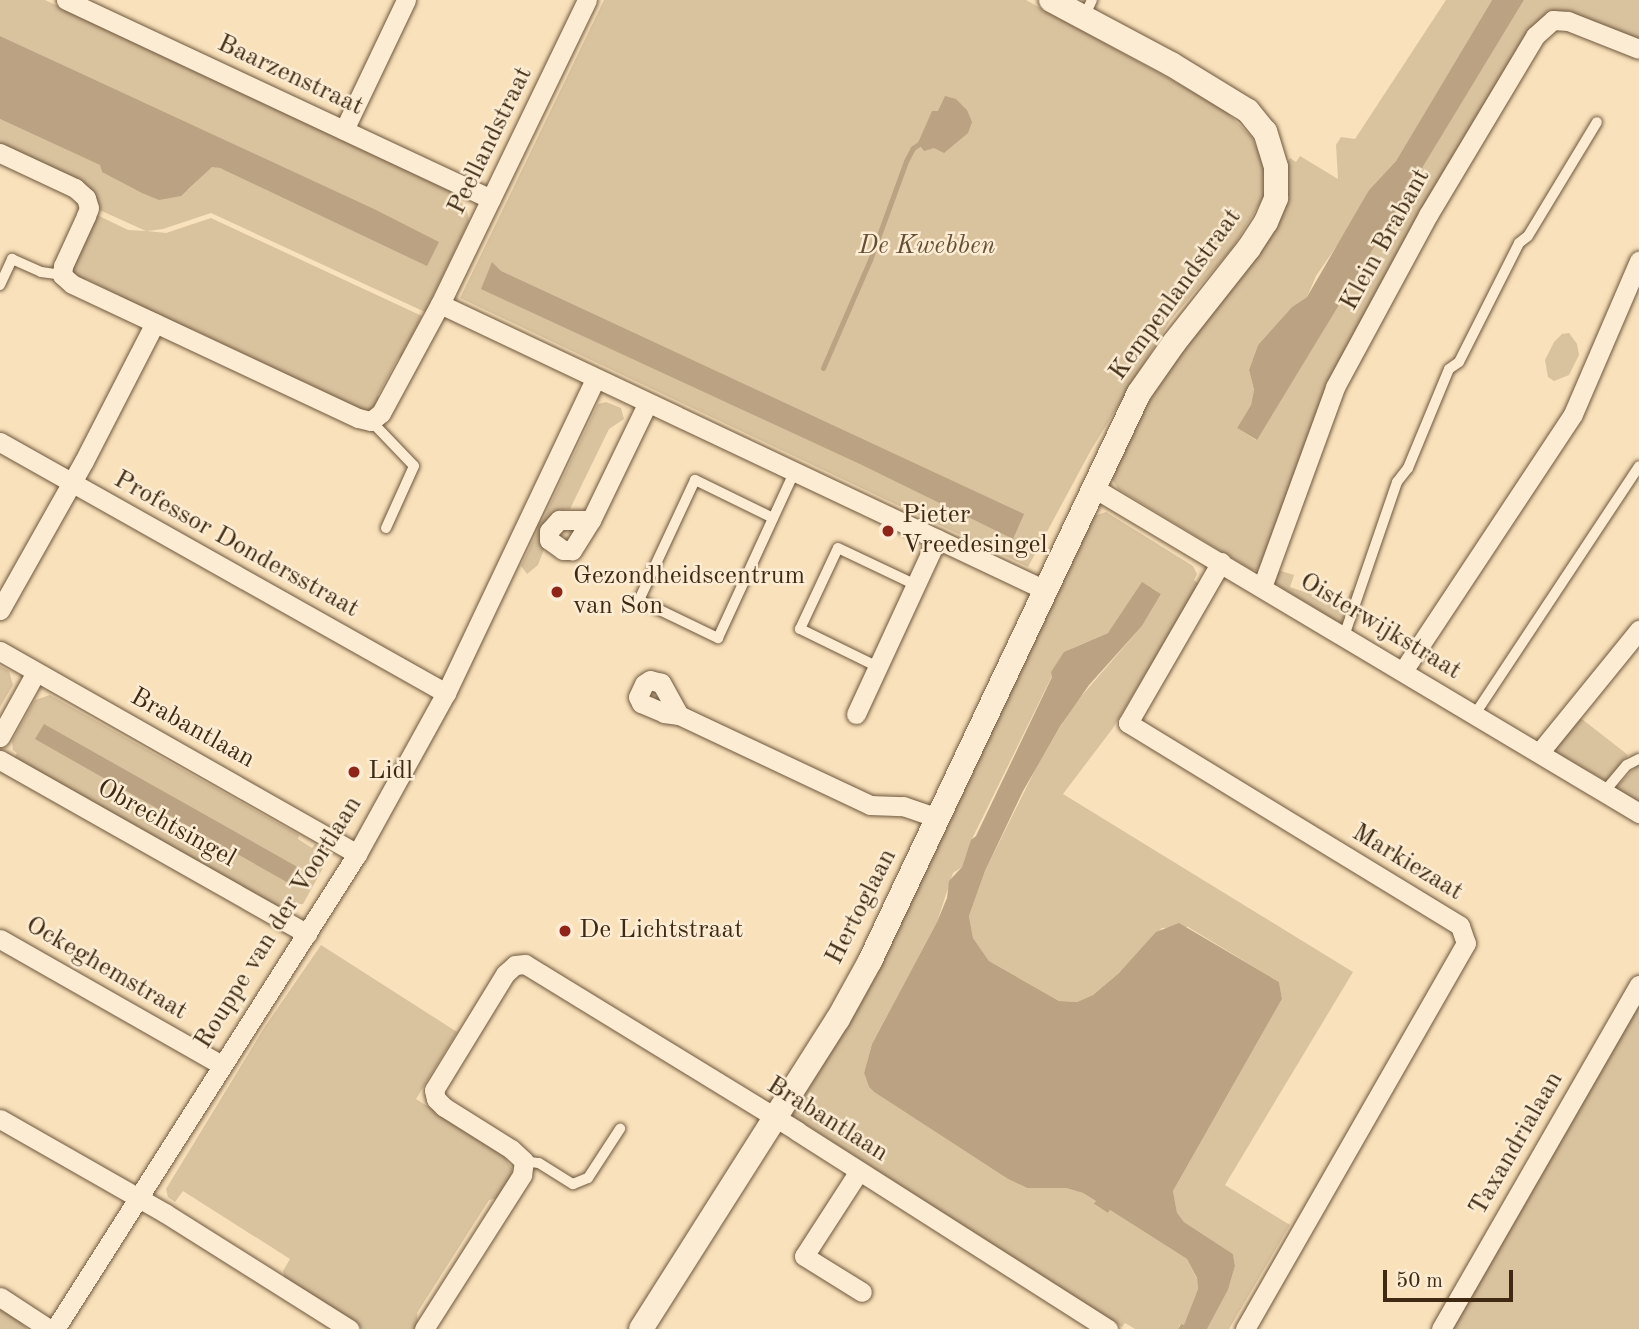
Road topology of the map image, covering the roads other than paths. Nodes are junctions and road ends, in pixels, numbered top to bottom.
1 (66, 0) edge
2 (406, 0) edge
3 (587, 0) edge
4 (1051, 0) edge
5 (1088, 9) edge
6 (1639, 49) edge
7 (1597, 122) dead end
8 (344, 130) junction
9 (0, 153) edge
10 (491, 199) junction
11 (1639, 261) edge
12 (62, 275) junction
13 (0, 285) edge
14 (440, 304) junction
15 (155, 323) junction
16 (594, 379) junction
17 (647, 404) junction
18 (371, 422) junction
19 (0, 442) edge
20 (1639, 466) edge
21 (794, 473) junction
22 (72, 482) junction
23 (1094, 488) junction
24 (773, 518) junction
25 (591, 520) dead end
26 (386, 528) dead end
27 (937, 539) junction
28 (1221, 562) junction
29 (916, 585) junction
30 (1262, 587) junction
31 (1045, 590) junction
32 (0, 610) edge
33 (1639, 630) edge
34 (1344, 636) junction
35 (0, 651) edge
36 (878, 667) junction
37 (1403, 671) junction
38 (36, 672) junction
39 (446, 693) junction
40 (856, 714) dead end
41 (679, 715) dead end
42 (1475, 715) junction
43 (0, 737) edge
44 (1539, 753) junction
45 (1639, 759) edge
46 (0, 760) edge
47 (1604, 792) junction
48 (1639, 813) edge
49 (939, 818) junction
50 (357, 853) junction
51 (307, 934) junction
52 (0, 939) edge
53 (1639, 985) edge
54 (222, 1065) junction
55 (774, 1118) junction
56 (0, 1119) edge
57 (620, 1129) dead end
58 (524, 1161) junction
59 (859, 1171) junction
60 (139, 1198) junction
61 (862, 1292) dead end
62 (0, 1297) edge
63 (49, 1329) edge
64 (55, 1329) edge
65 (349, 1329) edge
66 (424, 1329) edge
67 (641, 1329) edge
68 (1108, 1329) edge
69 (1245, 1329) edge
70 (1441, 1329) edge

1 - 8 street, Baarzenstraat
2 - 8 street
3 - 10 street, Peellandstraat
4 - 5 street, Kempenlandstraat
5 - 23 street, Kempenlandstraat
6 - 30 street, Klein Brabant
7 - 34 lane
8 - 10 street, Baarzenstraat
9 - 12 street
10 - 14 street, Peellandstraat
11 - 37 street
12 - 13 lane
12 - 15 street
14 - 16 street
14 - 18 street, Peellandstraat
15 - 18 street
15 - 22 street
16 - 17 street
16 - 39 street, Rouppe van der Voortlaan
17 - 21 street
17 - 25 street
18 - 26 lane
19 - 22 street, Professor Dondersstraat
20 - 42 lane
21 - 24 lane
21 - 27 street
22 - 32 street
22 - 39 street, Professor Dondersstraat
23 - 28 street, Oisterwijkstraat
23 - 31 street, Hertoglaan
24 - 24 lane
27 - 29 street
27 - 31 street
28 - 30 street, Oisterwijkstraat
28 - 69 street, Markiezaat
29 - 36 street
29 - 36 lane
30 - 34 street, Oisterwijkstraat
31 - 49 street, Hertoglaan
33 - 44 street
34 - 37 street, Oisterwijkstraat
35 - 38 street, Brabantlaan
36 - 40 street
37 - 42 street, Oisterwijkstraat
38 - 43 street
38 - 50 street, Brabantlaan
39 - 50 street, Rouppe van der Voortlaan
41 - 49 street
42 - 44 street, Oisterwijkstraat
44 - 47 street, Oisterwijkstraat
45 - 47 lane
46 - 51 street, Obrechtsingel
47 - 48 street, Oisterwijkstraat
49 - 55 street, Hertoglaan
50 - 51 street, Rouppe van der Voortlaan
51 - 54 street, Rouppe van der Voortlaan
52 - 54 street, Ockeghemstraat
53 - 70 street, Taxandrialaan
54 - 60 street, Rouppe van der Voortlaan
55 - 58 street, Brabantlaan
55 - 59 street, Brabantlaan
55 - 67 street, Hertoglaan
56 - 60 street
57 - 58 lane
58 - 66 street
59 - 61 street
59 - 68 street, Brabantlaan
60 - 64 street, Rouppe van der Voortlaan
60 - 65 street
62 - 63 street

